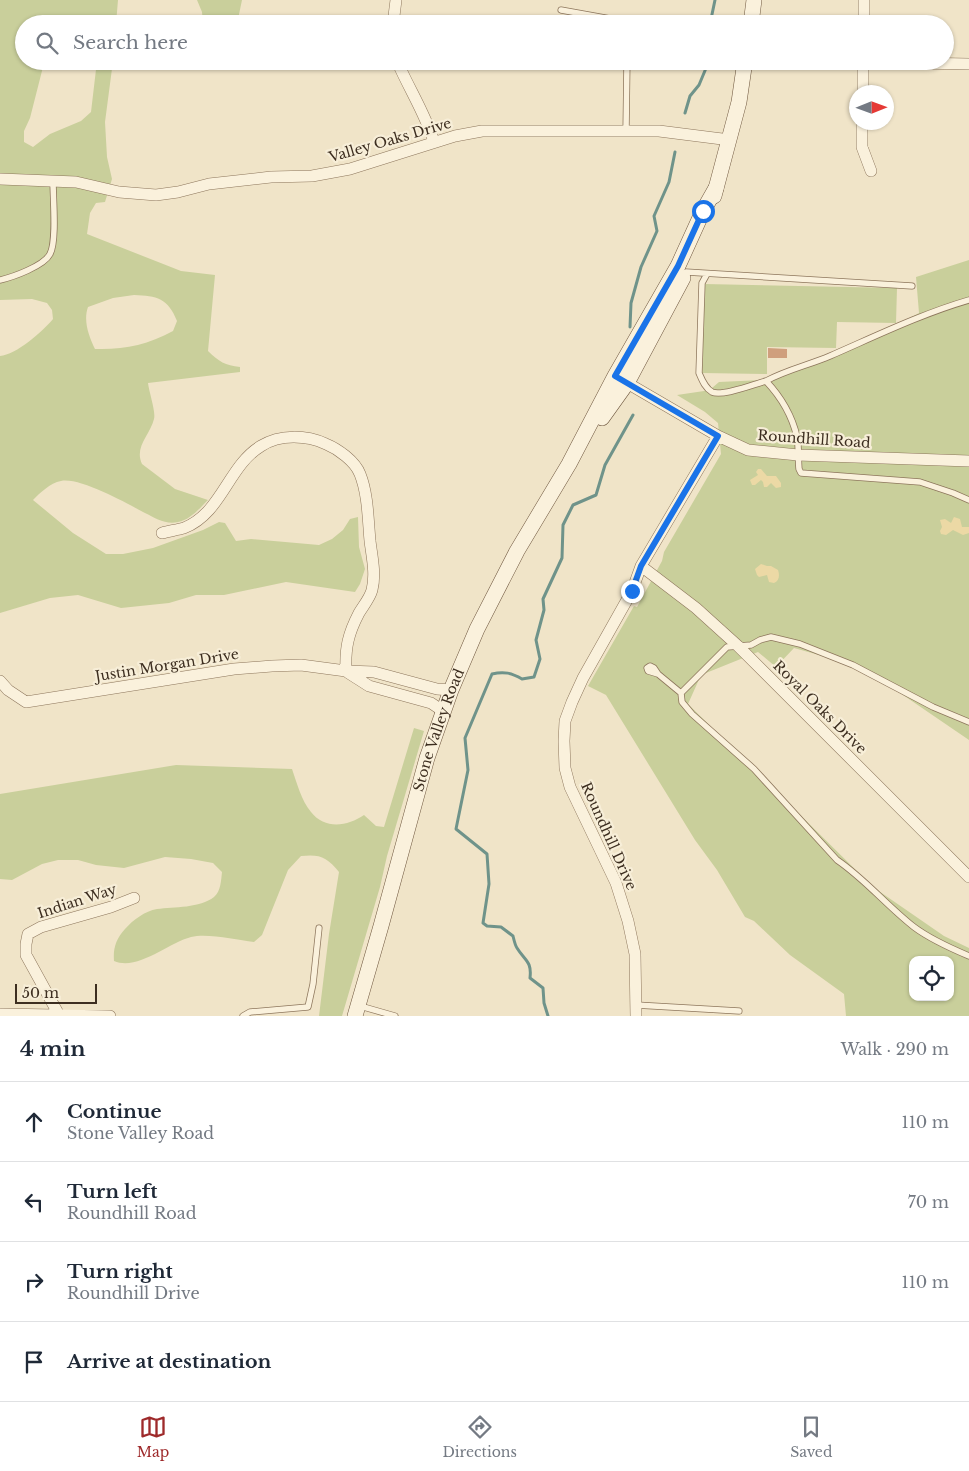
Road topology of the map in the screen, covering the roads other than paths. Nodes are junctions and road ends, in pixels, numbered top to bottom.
1 (396, 0) edge
2 (754, 0) edge
3 (864, 0) edge
4 (561, 10) dead end
5 (394, 15) edge
6 (589, 15) edge
7 (752, 15) edge
8 (864, 15) edge
9 (954, 64) edge
10 (969, 64) edge
11 (400, 70) edge
12 (627, 70) edge
13 (744, 70) edge
14 (863, 70) edge
15 (863, 85) edge
16 (862, 130) edge
17 (626, 131) junction
18 (730, 140) junction
19 (434, 142) junction
20 (871, 171) dead end
21 (0, 179) edge
22 (53, 181) junction
23 (716, 188) junction
24 (686, 272) junction
25 (707, 274) junction
26 (0, 280) edge
27 (912, 286) dead end
28 (969, 300) edge
29 (621, 380) junction
30 (766, 381) junction
31 (718, 436) junction
32 (798, 456) junction
33 (969, 461) edge
34 (969, 500) edge
35 (162, 533) dead end
36 (641, 566) junction
37 (738, 646) junction
38 (346, 671) junction
39 (658, 674) dead end
40 (0, 681) edge
41 (451, 690) junction
42 (681, 693) junction
43 (443, 711) junction
44 (969, 722) edge
45 (969, 877) edge
46 (134, 898) dead end
47 (319, 928) dead end
48 (969, 956) edge
49 (636, 1010) edge
50 (356, 1011) edge
51 (739, 1011) dead end
52 (0, 1014) edge
53 (58, 1015) edge
54 (110, 1016) edge
55 (243, 1016) edge
56 (395, 1016) edge

1 - 5 street
2 - 7 street
3 - 8 street
4 - 6 lane
9 - 10 street
11 - 19 street
12 - 17 lane
13 - 18 street, Stone Valley Road
14 - 15 street
16 - 20 street
17 - 18 street, Valley Oaks Drive
17 - 19 street, Valley Oaks Drive
18 - 23 street, Stone Valley Road
19 - 22 street, Valley Oaks Drive
21 - 22 street, Valley Oaks Drive
22 - 26 lane
23 - 24 street, Stone Valley Road
23 - 29 street, Stone Valley Road
24 - 25 lane
24 - 29 street, Stone Valley Road
25 - 27 lane
25 - 30 lane
28 - 30 lane
29 - 31 street, Roundhill Road
29 - 41 street, Stone Valley Road
30 - 32 lane
31 - 32 street, Roundhill Road
31 - 36 street, Roundhill Drive
32 - 33 street, Roundhill Road
32 - 34 lane
35 - 38 street
36 - 37 street, Royal Oaks Drive
36 - 49 street, Roundhill Drive
37 - 42 lane
37 - 44 lane
37 - 45 street, Royal Oaks Drive
38 - 40 street, Justin Morgan Drive
38 - 41 street, Justin Morgan Drive
38 - 43 street
39 - 42 lane
41 - 43 street, Stone Valley Road
42 - 48 lane
43 - 50 street, Stone Valley Road
46 - 53 street, Indian Way
47 - 55 lane
49 - 51 lane
50 - 56 lane
52 - 53 street
53 - 54 street

